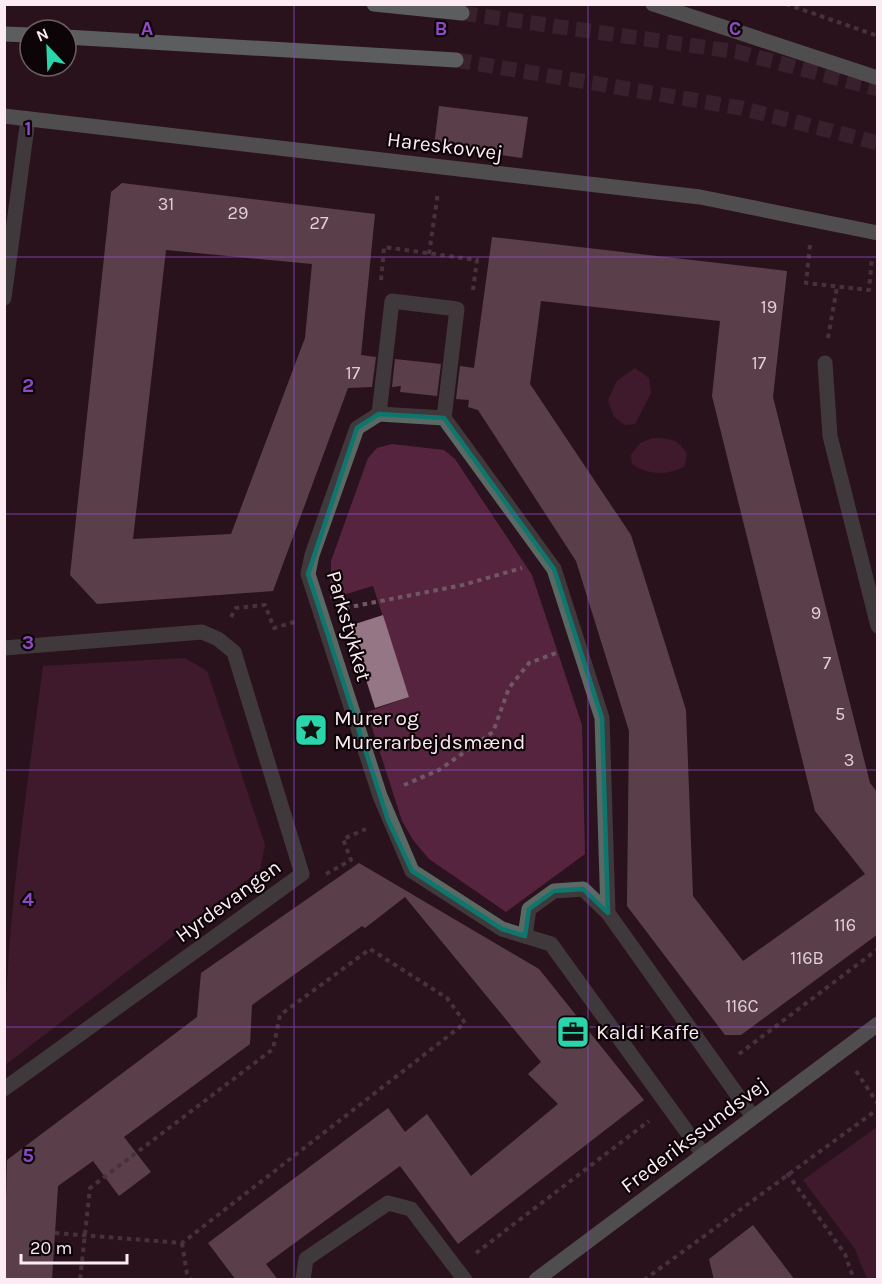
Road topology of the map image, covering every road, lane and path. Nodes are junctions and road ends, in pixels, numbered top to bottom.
1 (374, 4) edge
2 (653, 4) edge
3 (786, 4) edge
4 (462, 13) tunnel mouth
5 (878, 36) edge
6 (78, 38) edge
7 (456, 60) tunnel mouth
8 (878, 78) edge
9 (4, 116) edge
10 (28, 119) junction
11 (441, 167) junction
12 (813, 220) junction
13 (876, 233) edge
14 (429, 254) junction
15 (837, 287) junction
16 (4, 298) edge
17 (392, 302) junction
18 (457, 309) junction
19 (825, 363) joint
20 (378, 414) junction
21 (444, 418) junction
22 (549, 561) junction
23 (247, 607) dead end
24 (321, 614) junction
25 (878, 626) edge
26 (274, 628) dead end
27 (579, 645) junction
28 (4, 648) edge
29 (380, 796) junction
30 (344, 839) dead end
31 (327, 874) dead end
32 (608, 914) junction
33 (525, 936) junction
34 (878, 1024) edge
35 (842, 1051) junction
36 (4, 1089) edge
37 (878, 1104) edge
38 (878, 1109) edge
39 (753, 1117) junction
40 (703, 1154) junction
41 (787, 1173) junction
42 (55, 1233) dead end
43 (82, 1236) junction
44 (182, 1243) junction
45 (80, 1280) edge
46 (191, 1280) edge
47 (303, 1280) edge
48 (465, 1280) edge
49 (536, 1280) edge
50 (644, 1280) edge
51 (854, 1280) edge

1 - 4 main road
2 - 8 street
3 - 5 path
6 - 7 main road
9 - 10 street, Hareskovvej
10 - 11 street, Hareskovvej
10 - 16 street
11 - 12 street, Hareskovvej
11 - 14 path
12 - 13 street, Hareskovvej
12 - 15 path
13 - 15 path
14 - 17 path
14 - 18 path
15 - 19 path
17 - 18 street
17 - 20 street
18 - 21 street
19 - 25 street
20 - 21 street
20 - 24 street, Parkstykket
21 - 22 street
22 - 24 path
22 - 27 street
23 - 26 path
24 - 29 street, Parkstykket
27 - 29 path
27 - 32 street
28 - 36 street, Hyrdevangen
29 - 33 street, Parkstykket
30 - 31 path
32 - 33 street
32 - 39 street
33 - 40 street, Parkstykket
34 - 35 street, Frederikssundsvej
35 - 37 path
35 - 39 street, Frederikssundsvej
38 - 41 path
39 - 40 street, Frederikssundsvej
40 - 49 street, Frederikssundsvej
41 - 50 path
41 - 51 path
42 - 43 path
43 - 44 path
43 - 44 path
43 - 45 path
44 - 46 path
47 - 48 street

